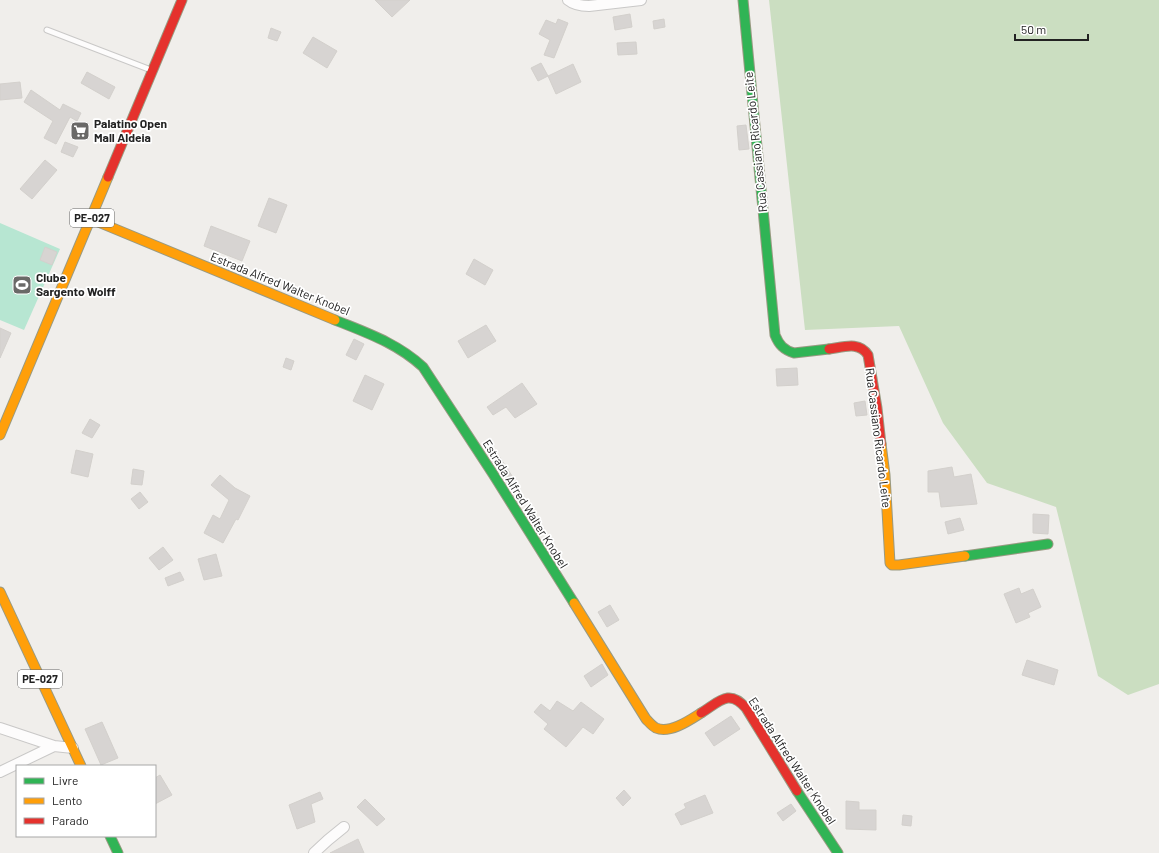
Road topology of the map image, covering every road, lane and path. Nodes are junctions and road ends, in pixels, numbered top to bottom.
1 (182, 0) edge
2 (568, 0) edge
3 (641, 0) edge
4 (743, 0) edge
5 (47, 30) dead end
6 (152, 70) junction
7 (92, 219) junction
8 (3, 419) edge
9 (0, 436) edge
10 (1048, 544) dead end
11 (0, 592) edge
12 (0, 728) edge
13 (54, 746) junction
14 (73, 748) junction
15 (81, 765) edge
16 (0, 772) edge
17 (344, 827) dead end
18 (110, 837) edge
19 (118, 853) edge
20 (314, 853) edge
21 (838, 853) edge

1 - 6 street, PE-027
2 - 3 street
4 - 10 street, Rua Cassiano Ricardo Leite
5 - 6 lane
6 - 7 street, PE-027
7 - 8 street, PE-027
7 - 21 street, Estrada Alfred Walter Knobel
8 - 9 street, PE-027
11 - 14 street, PE-027
12 - 13 street
13 - 14 street
13 - 16 street
14 - 15 street, PE-027
17 - 20 street
18 - 19 street

